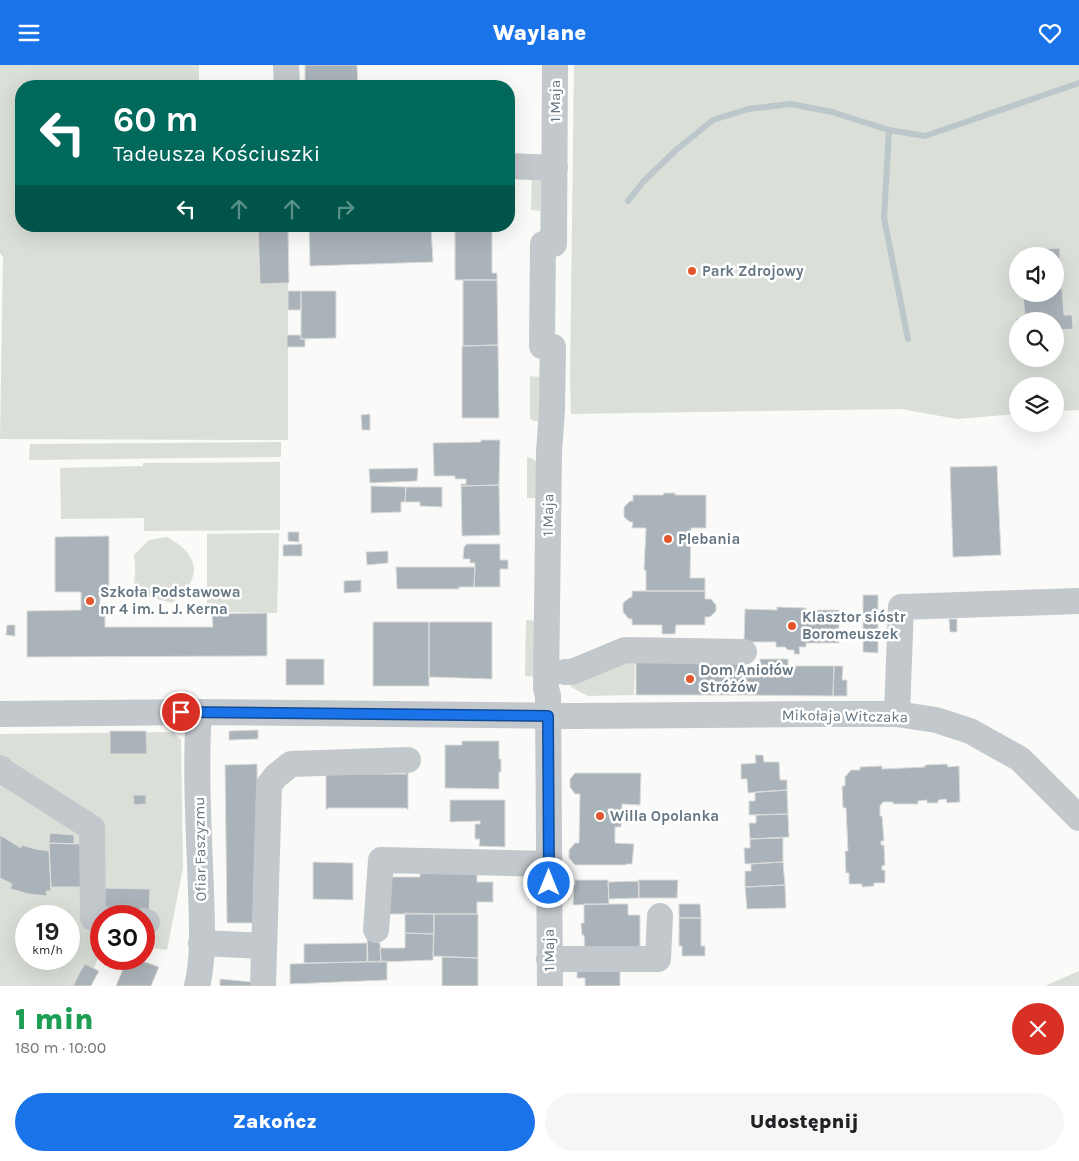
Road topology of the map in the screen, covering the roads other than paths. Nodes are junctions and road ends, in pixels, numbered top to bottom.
1 (286, 65) edge
2 (555, 65) edge
3 (287, 80) edge
4 (515, 166) edge
5 (556, 168) junction
6 (1079, 601) edge
7 (744, 652) dead end
8 (565, 672) dead end
9 (199, 712) junction
10 (0, 714) edge
11 (897, 714) junction
12 (548, 716) junction
13 (408, 760) dead end
14 (0, 768) edge
15 (1079, 818) edge
16 (548, 864) junction
17 (93, 905) edge
18 (660, 916) dead end
19 (376, 930) dead end
20 (201, 943) junction
21 (264, 946) junction
22 (549, 959) junction
23 (265, 983) edge
24 (197, 986) edge
25 (550, 986) edge

1 - 3 street
2 - 5 street, 1 Maja
4 - 5 street
5 - 12 street, 1 Maja
6 - 11 street
7 - 8 street
9 - 10 street, Mikołaja Witczaka
9 - 12 street, Mikołaja Witczaka
9 - 20 street, Ofiar Faszyzmu
11 - 12 street, Mikołaja Witczaka
11 - 15 street, Mikołaja Witczaka
12 - 16 street, 1 Maja
13 - 21 street
14 - 17 street
16 - 19 street
16 - 22 street, 1 Maja
18 - 22 street
20 - 21 street
20 - 24 street, Ofiar Faszyzmu
21 - 23 street
22 - 25 street, 1 Maja

